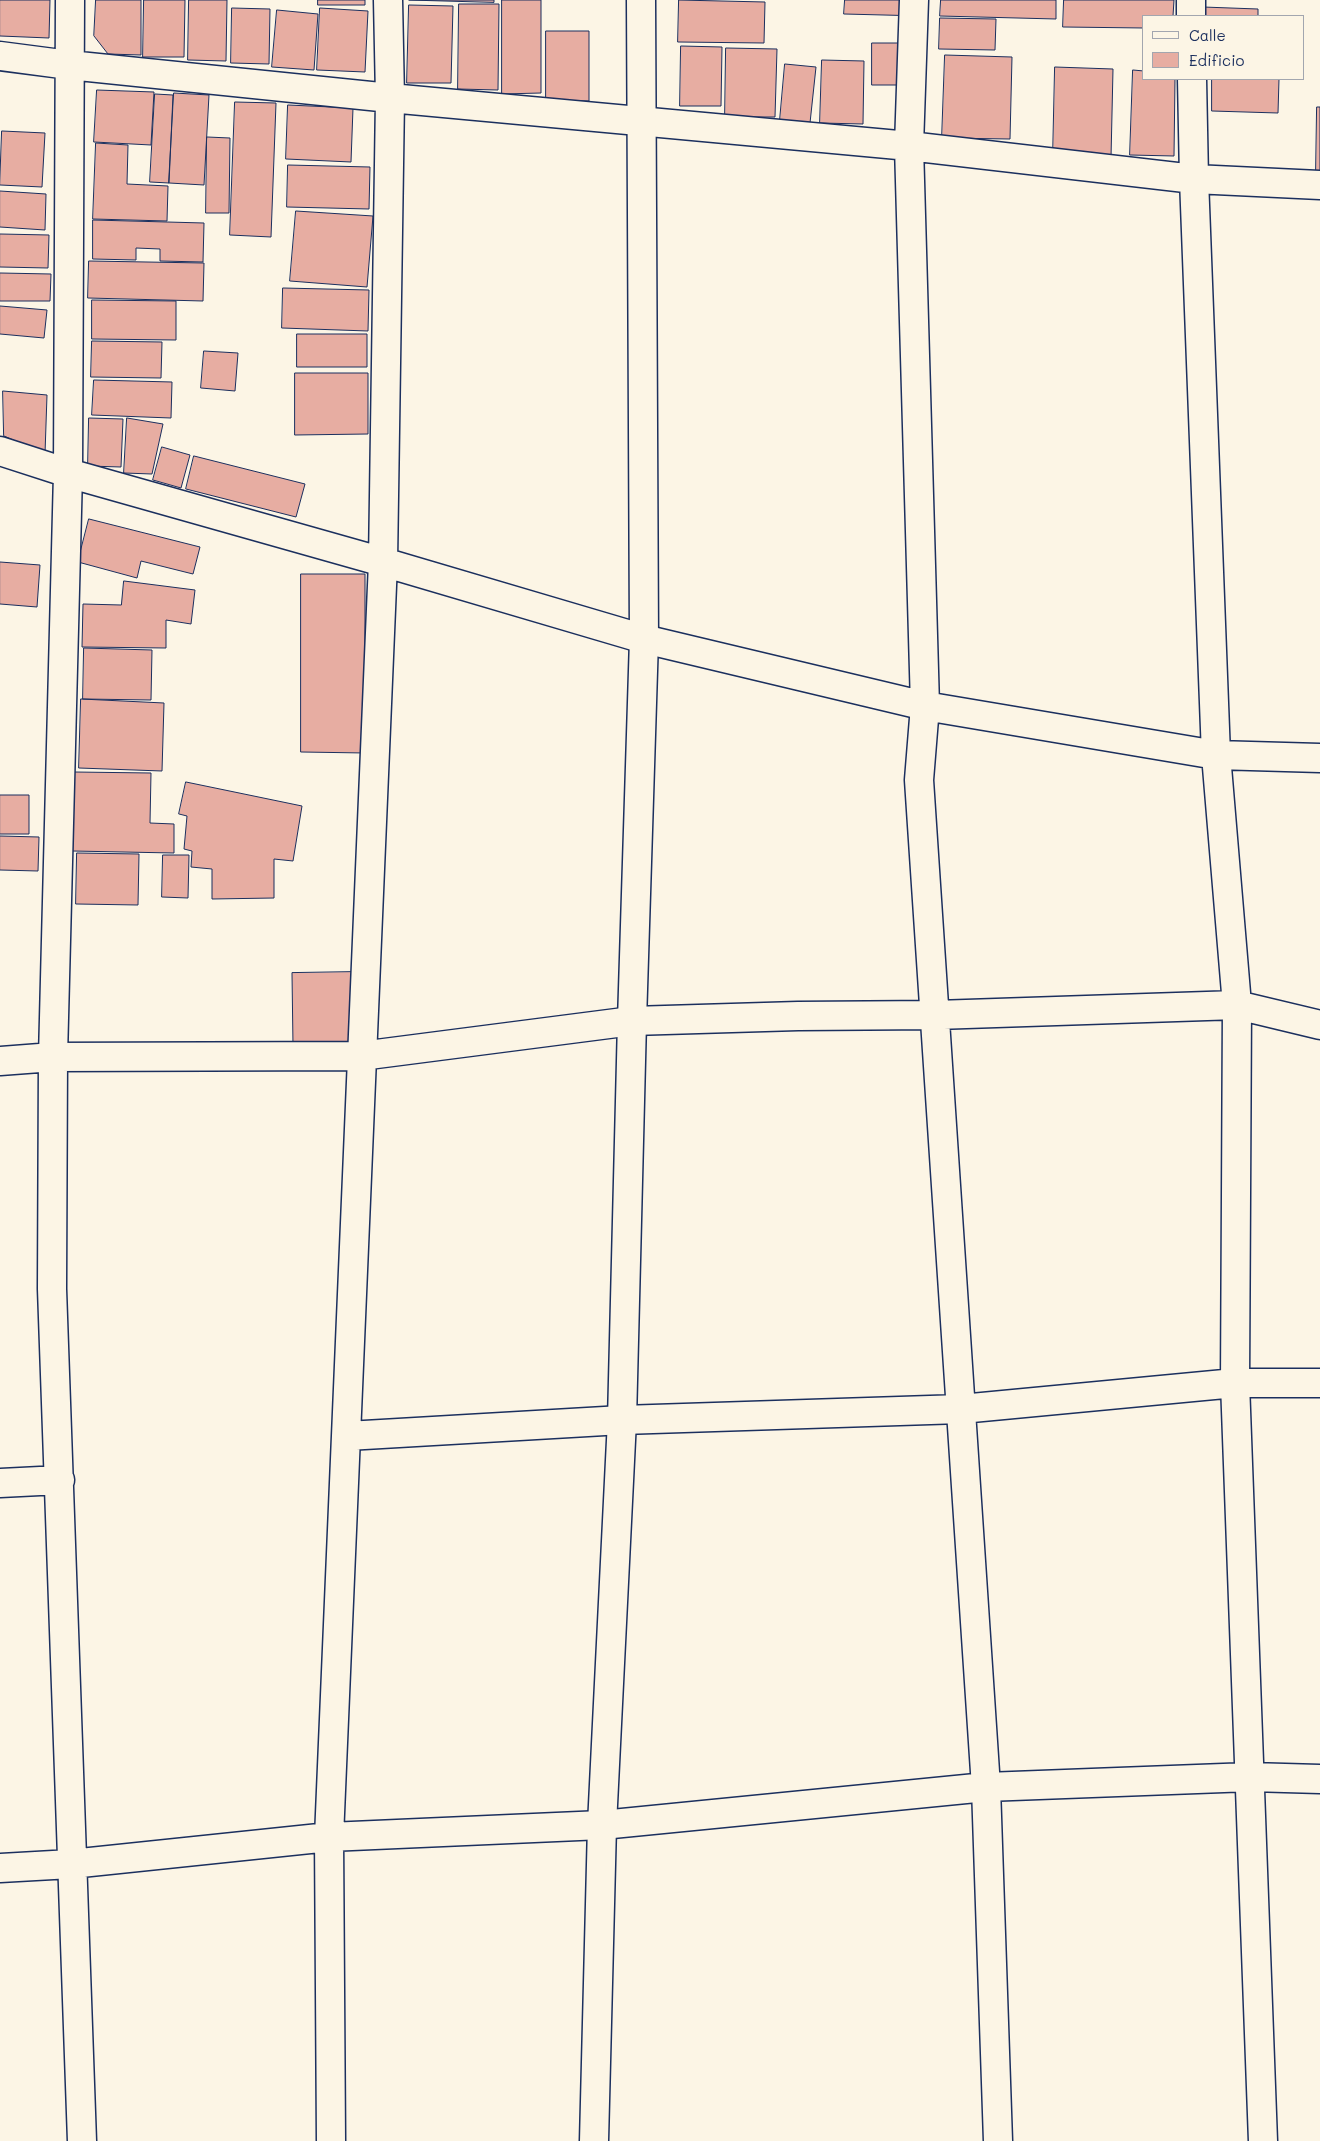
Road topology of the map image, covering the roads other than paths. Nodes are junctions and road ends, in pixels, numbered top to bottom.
1 (70, 0) edge
2 (388, 0) edge
3 (641, 0) edge
4 (914, 0) edge
5 (1191, 0) edge
6 (1191, 15) edge
7 (0, 56) edge
8 (69, 66) junction
9 (1192, 80) edge
10 (390, 98) junction
11 (643, 122) junction
12 (909, 146) junction
13 (1194, 179) junction
14 (1320, 185) edge
15 (0, 451) edge
16 (68, 473) junction
17 (383, 562) junction
18 (644, 639) junction
19 (925, 706) junction
20 (1216, 755) junction
21 (1320, 758) edge
22 (1237, 1005) junction
23 (936, 1014) junction
24 (632, 1021) junction
25 (1320, 1026) edge
26 (361, 1056) junction
27 (53, 1057) junction
28 (0, 1061) edge
29 (1235, 1383) junction
30 (1320, 1383) edge
31 (961, 1410) junction
32 (622, 1420) junction
33 (347, 1436) junction
34 (60, 1480) junction
35 (0, 1483) edge
36 (1250, 1777) junction
37 (1320, 1779) edge
38 (986, 1787) junction
39 (602, 1825) junction
40 (329, 1837) junction
41 (71, 1864) junction
42 (0, 1868) edge
43 (82, 2141) edge
44 (331, 2141) edge
45 (594, 2141) edge
46 (998, 2141) edge
47 (1263, 2141) edge

1 - 8 street
2 - 10 street
3 - 11 street
4 - 12 street
5 - 6 street
7 - 8 street
8 - 10 street
8 - 16 street
9 - 13 street
10 - 11 street
10 - 17 street
11 - 12 street
11 - 18 street
12 - 13 street
12 - 19 street
13 - 14 street
13 - 20 street
15 - 16 street
16 - 17 street
16 - 27 street
17 - 18 street
17 - 26 street
18 - 19 street
18 - 24 street
19 - 20 street
19 - 23 street
20 - 21 street
20 - 22 street
22 - 23 street
22 - 25 street
22 - 29 street
23 - 24 street
23 - 31 street
24 - 26 street
24 - 32 street
26 - 27 street
26 - 33 street
27 - 28 street
27 - 34 street
29 - 30 street
29 - 31 street
29 - 36 street
31 - 32 street
31 - 38 street
32 - 33 street
32 - 39 street
33 - 40 street
34 - 35 street
34 - 41 street
36 - 37 street
36 - 38 street
36 - 47 street
38 - 39 street
38 - 46 street
39 - 40 street
39 - 45 street
40 - 41 street
40 - 44 street
41 - 42 street
41 - 43 street

